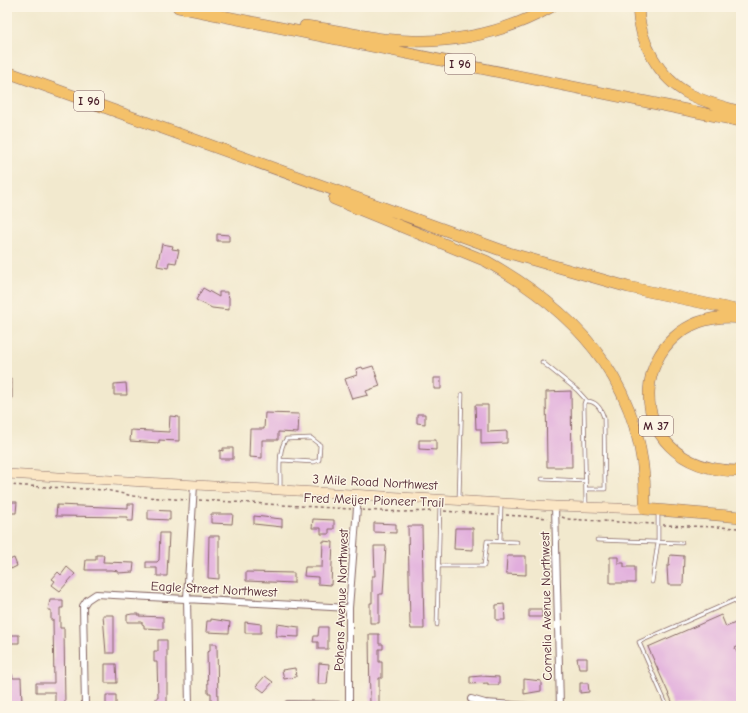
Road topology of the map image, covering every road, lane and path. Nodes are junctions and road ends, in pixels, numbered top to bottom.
1 (178, 7) edge
2 (551, 7) edge
3 (638, 7) edge
4 (232, 18) junction
5 (7, 72) edge
6 (741, 112) edge
7 (741, 121) edge
8 (288, 174) junction
9 (741, 311) edge
10 (741, 318) edge
11 (542, 362) dead end
12 (462, 394) dead end
13 (587, 400) junction
14 (281, 460) junction
15 (741, 472) edge
16 (7, 474) edge
17 (542, 479) dead end
18 (586, 481) junction
19 (7, 485) edge
20 (194, 485) junction
21 (586, 489) junction
22 (280, 490) junction
23 (358, 495) junction
24 (440, 499) junction
25 (193, 500) junction
26 (459, 500) junction
27 (502, 503) junction
28 (555, 506) junction
29 (586, 507) junction
30 (645, 509) junction
31 (356, 510) junction
32 (658, 510) junction
33 (440, 511) junction
34 (500, 515) junction
35 (741, 517) edge
36 (555, 518) junction
37 (658, 525) junction
38 (741, 528) edge
39 (597, 540) dead end
40 (500, 541) junction
41 (517, 542) dead end
42 (658, 542) junction
43 (682, 543) dead end
44 (439, 566) junction
45 (652, 582) dead end
46 (741, 597) edge
47 (187, 598) junction
48 (735, 600) junction
49 (349, 608) junction
50 (741, 613) edge
51 (437, 625) dead end
52 (471, 699) dead end
53 (288, 704) dead end
54 (349, 705) edge
55 (85, 706) edge
56 (189, 706) edge
57 (529, 706) edge
58 (560, 706) edge
59 (667, 706) edge

1 - 4 highway, I 96
2 - 4 highway
3 - 6 highway
4 - 7 highway, I 96
5 - 8 highway, I 96
8 - 9 highway, I 96
8 - 30 highway
10 - 15 highway, M 37
11 - 13 lane
12 - 26 lane
13 - 18 lane
13 - 21 lane
14 - 14 lane
14 - 22 lane
16 - 20 main road, 3 Mile Road Northwest
17 - 18 lane
18 - 21 lane
19 - 25 path, Fred Meijer Pioneer Trail
20 - 22 main road, 3 Mile Road Northwest
20 - 25 street
21 - 29 lane
22 - 23 main road, 3 Mile Road Northwest
23 - 24 main road, 3 Mile Road Northwest
23 - 31 street, Pohens Avenue Northwest
24 - 26 main road, 3 Mile Road Northwest
24 - 33 lane
25 - 31 path, Fred Meijer Pioneer Trail
25 - 47 street
26 - 27 main road, 3 Mile Road Northwest
27 - 28 main road, 3 Mile Road Northwest
27 - 34 lane
28 - 29 main road, 3 Mile Road Northwest
28 - 36 street, Cornelia Avenue Northwest
29 - 30 main road, 3 Mile Road Northwest
30 - 32 highway, 3 Mile Road Northwest
31 - 33 path, Fred Meijer Pioneer Trail
31 - 49 street, Pohens Avenue Northwest
32 - 35 highway, 3 Mile Road Northwest
32 - 37 lane
33 - 34 path, Fred Meijer Pioneer Trail
33 - 44 lane
34 - 36 path, Fred Meijer Pioneer Trail
34 - 40 lane
36 - 37 path, Fred Meijer Pioneer Trail
36 - 58 street, Cornelia Avenue Northwest
37 - 38 path, Fred Meijer Pioneer Trail
37 - 42 lane
39 - 42 lane
40 - 41 lane
40 - 44 lane
42 - 43 lane
42 - 45 lane
44 - 51 lane
46 - 48 lane
47 - 49 street, Eagle Street Northwest
47 - 55 street, Eagle Street Northwest
47 - 56 street
48 - 50 lane
48 - 59 lane
49 - 54 street, Pohens Avenue Northwest
52 - 57 street
53 - 54 street

